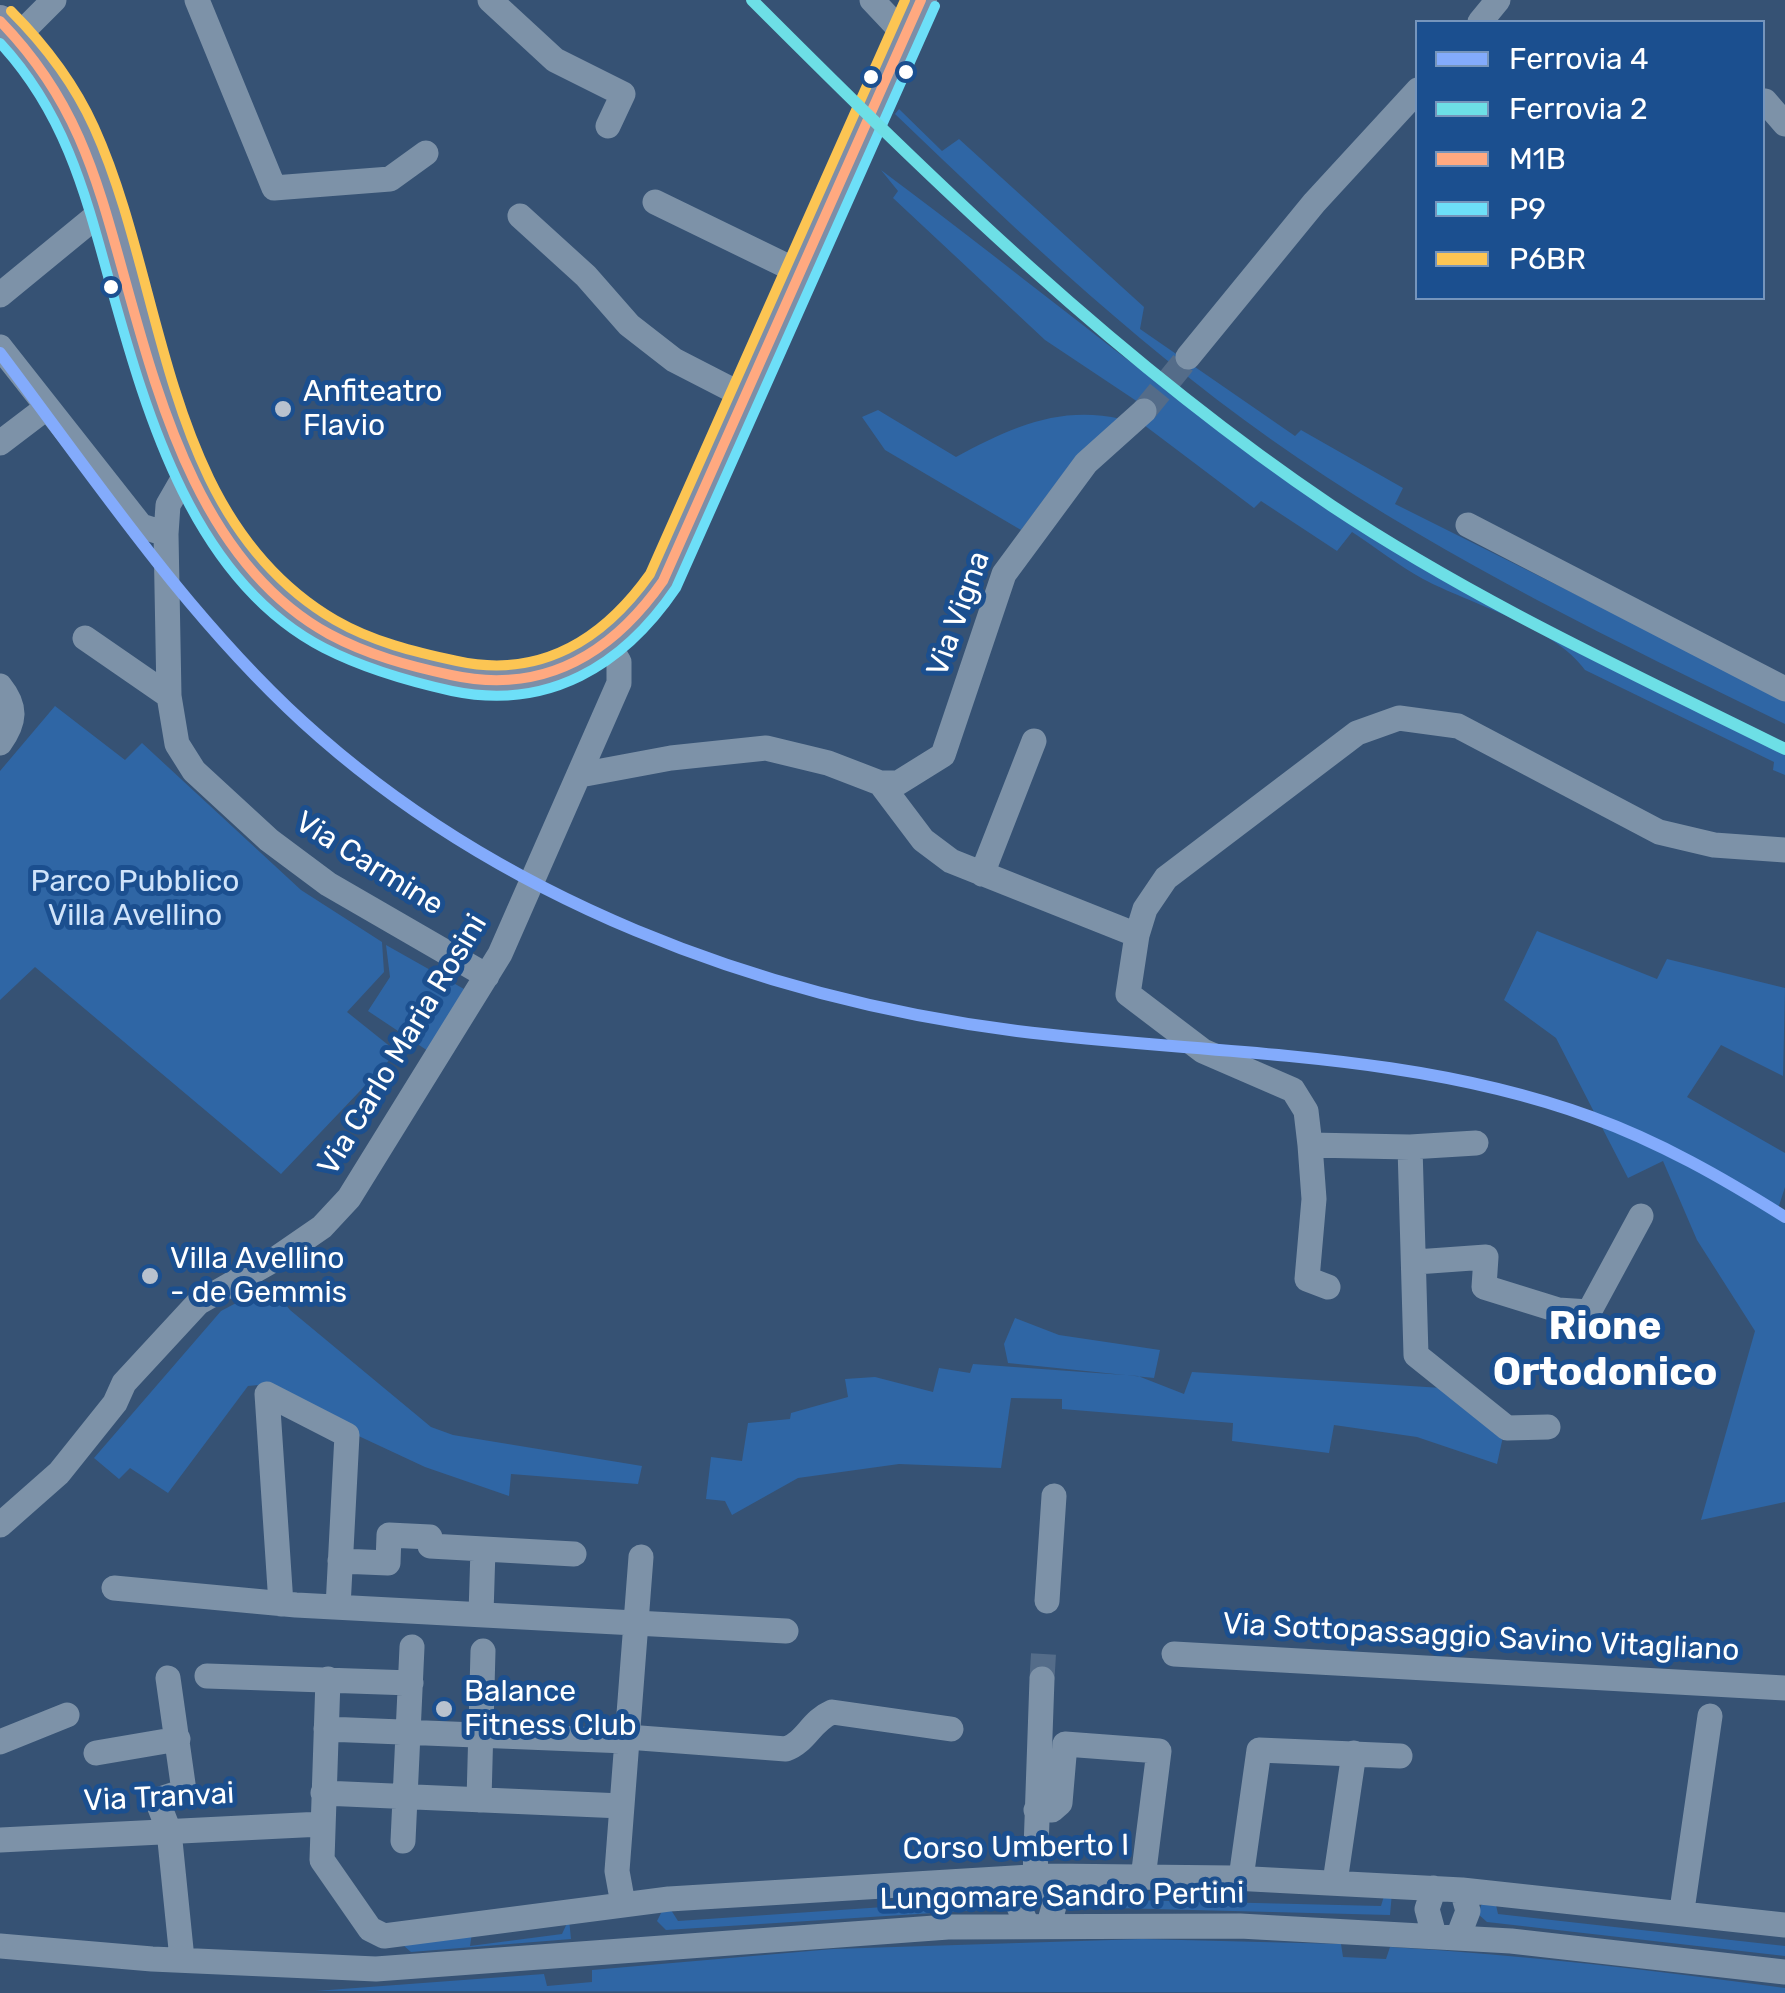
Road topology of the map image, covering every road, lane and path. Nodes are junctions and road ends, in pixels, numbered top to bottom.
1 (54, 0) edge
2 (197, 0) edge
3 (490, 0) edge
4 (872, 0) edge
5 (921, 0) edge
6 (1498, 0) edge
7 (1482, 20) edge
8 (8, 29) edge
9 (905, 34) junction
10 (1415, 93) edge
11 (1765, 101) edge
12 (1785, 124) edge
13 (608, 126) dead end
14 (426, 152) dead end
15 (655, 202) dead end
16 (106, 208) junction
17 (520, 216) dead end
18 (799, 272) junction
19 (0, 295) edge
20 (0, 347) edge
21 (1188, 357) tunnel mouth
22 (744, 396) junction
23 (46, 408) junction
24 (1144, 411) tunnel mouth
25 (0, 443) edge
26 (187, 472) junction
27 (1468, 525) dead end
28 (166, 534) junction
29 (85, 638) dead end
30 (610, 646) junction
31 (0, 686) edge
32 (1785, 689) edge
33 (169, 696) junction
34 (1034, 741) dead end
35 (0, 743) edge
36 (580, 775) junction
37 (880, 783) junction
38 (1785, 850) edge
39 (982, 874) junction
40 (1137, 935) junction
41 (488, 976) junction
42 (1476, 1143) dead end
43 (1310, 1145) junction
44 (1410, 1147) junction
45 (1641, 1216) dead end
46 (1416, 1262) junction
47 (1328, 1287) dead end
48 (1548, 1427) dead end
49 (1054, 1496) dead end
50 (0, 1525) edge
51 (483, 1548) junction
52 (574, 1554) dead end
53 (640, 1557) dead end
54 (340, 1560) junction
55 (114, 1588) dead end
56 (1047, 1601) dead end
57 (281, 1604) junction
58 (338, 1607) junction
59 (481, 1614) junction
60 (636, 1622) junction
61 (786, 1631) dead end
62 (412, 1647) dead end
63 (483, 1651) dead end
64 (1174, 1654) dead end
65 (207, 1676) dead end
66 (168, 1678) dead end
67 (328, 1680) junction
68 (1042, 1680) tunnel mouth
69 (410, 1683) junction
70 (1785, 1688) edge
71 (68, 1716) dead end
72 (1710, 1716) dead end
73 (326, 1729) junction
74 (951, 1729) dead end
75 (409, 1731) junction
76 (481, 1734) junction
77 (178, 1739) junction
78 (626, 1739) junction
79 (0, 1742) edge
80 (96, 1753) dead end
81 (1354, 1753) junction
82 (1400, 1756) dead end
83 (322, 1793) junction
84 (406, 1797) junction
85 (480, 1800) junction
86 (622, 1806) junction
87 (1036, 1810) junction
88 (322, 1824) junction
89 (169, 1831) junction
90 (0, 1840) edge
91 (403, 1841) dead end
92 (1035, 1877) junction
93 (1143, 1878) junction
94 (1241, 1878) junction
95 (1335, 1882) junction
96 (1434, 1888) junction
97 (1462, 1890) junction
98 (624, 1904) junction
99 (1682, 1910) junction
100 (1038, 1925) junction
101 (1785, 1925) edge
102 (1446, 1936) junction
103 (0, 1946) edge
104 (629, 1950) junction
105 (182, 1958) junction
106 (1785, 1972) edge

1 - 8 street
2 - 14 street
3 - 13 street
4 - 9 street
5 - 9 main road
6 - 7 street
8 - 16 main road
9 - 18 main road
10 - 21 street
11 - 12 street
15 - 18 street
16 - 19 street
16 - 26 main road
17 - 22 street
18 - 22 main road
20 - 23 street
22 - 30 main road
23 - 25 street
23 - 28 street
24 - 37 street, Via Vigna
26 - 28 street, Via Carmine
26 - 30 main road
27 - 32 street
28 - 33 street, Via Carmine
29 - 33 street
30 - 36 street, Via Carlo Maria Rosini
31 - 35 street
33 - 41 street, Via Carmine
34 - 39 street
36 - 37 street
36 - 41 street, Via Carlo Maria Rosini
37 - 39 street
38 - 40 street
39 - 40 street
40 - 43 street
41 - 50 street, Via Carlo Maria Rosini
42 - 44 street
43 - 44 street
43 - 47 street
44 - 46 street
45 - 46 street
46 - 48 street
49 - 56 street
51 - 52 street
51 - 54 street
51 - 59 street
53 - 60 street
54 - 57 street
54 - 58 street
55 - 57 street
57 - 58 street
58 - 59 street
59 - 60 street
60 - 61 street
60 - 78 street
62 - 69 street
63 - 76 street
64 - 70 street, Via Sottopassaggio Savino Vitagliano
65 - 67 street
66 - 77 street
67 - 69 street
67 - 73 street
68 - 87 street
69 - 75 street
71 - 79 street
72 - 99 street
73 - 75 street
73 - 83 street
74 - 78 street
75 - 76 street
75 - 84 street
76 - 78 street
76 - 85 street
77 - 80 street
77 - 89 street
78 - 86 street
81 - 82 street
81 - 94 street
81 - 95 street
83 - 84 street
83 - 88 street
84 - 85 street
84 - 91 street
85 - 86 street
86 - 98 street
87 - 92 street
87 - 93 street
88 - 89 street, Via Tranvai
88 - 98 street, Corso Umberto I
89 - 90 street, Via Tranvai
89 - 105 street
92 - 93 street, Corso Umberto I
92 - 98 street, Corso Umberto I
92 - 100 street
92 - 100 street
93 - 94 street, Corso Umberto I
94 - 95 street, Corso Umberto I
95 - 96 street, Corso Umberto I
96 - 97 street, Corso Umberto I
96 - 102 street
97 - 99 street, Corso Umberto I
97 - 102 street
98 - 104 street
98 - 104 street
99 - 101 street, Corso Umberto I
100 - 102 street, Lungomare Sandro Pertini
100 - 104 street, Lungomare Sandro Pertini
102 - 106 street, Lungomare Sandro Pertini
103 - 105 street, Lungomare Sandro Pertini
104 - 105 street, Lungomare Sandro Pertini

